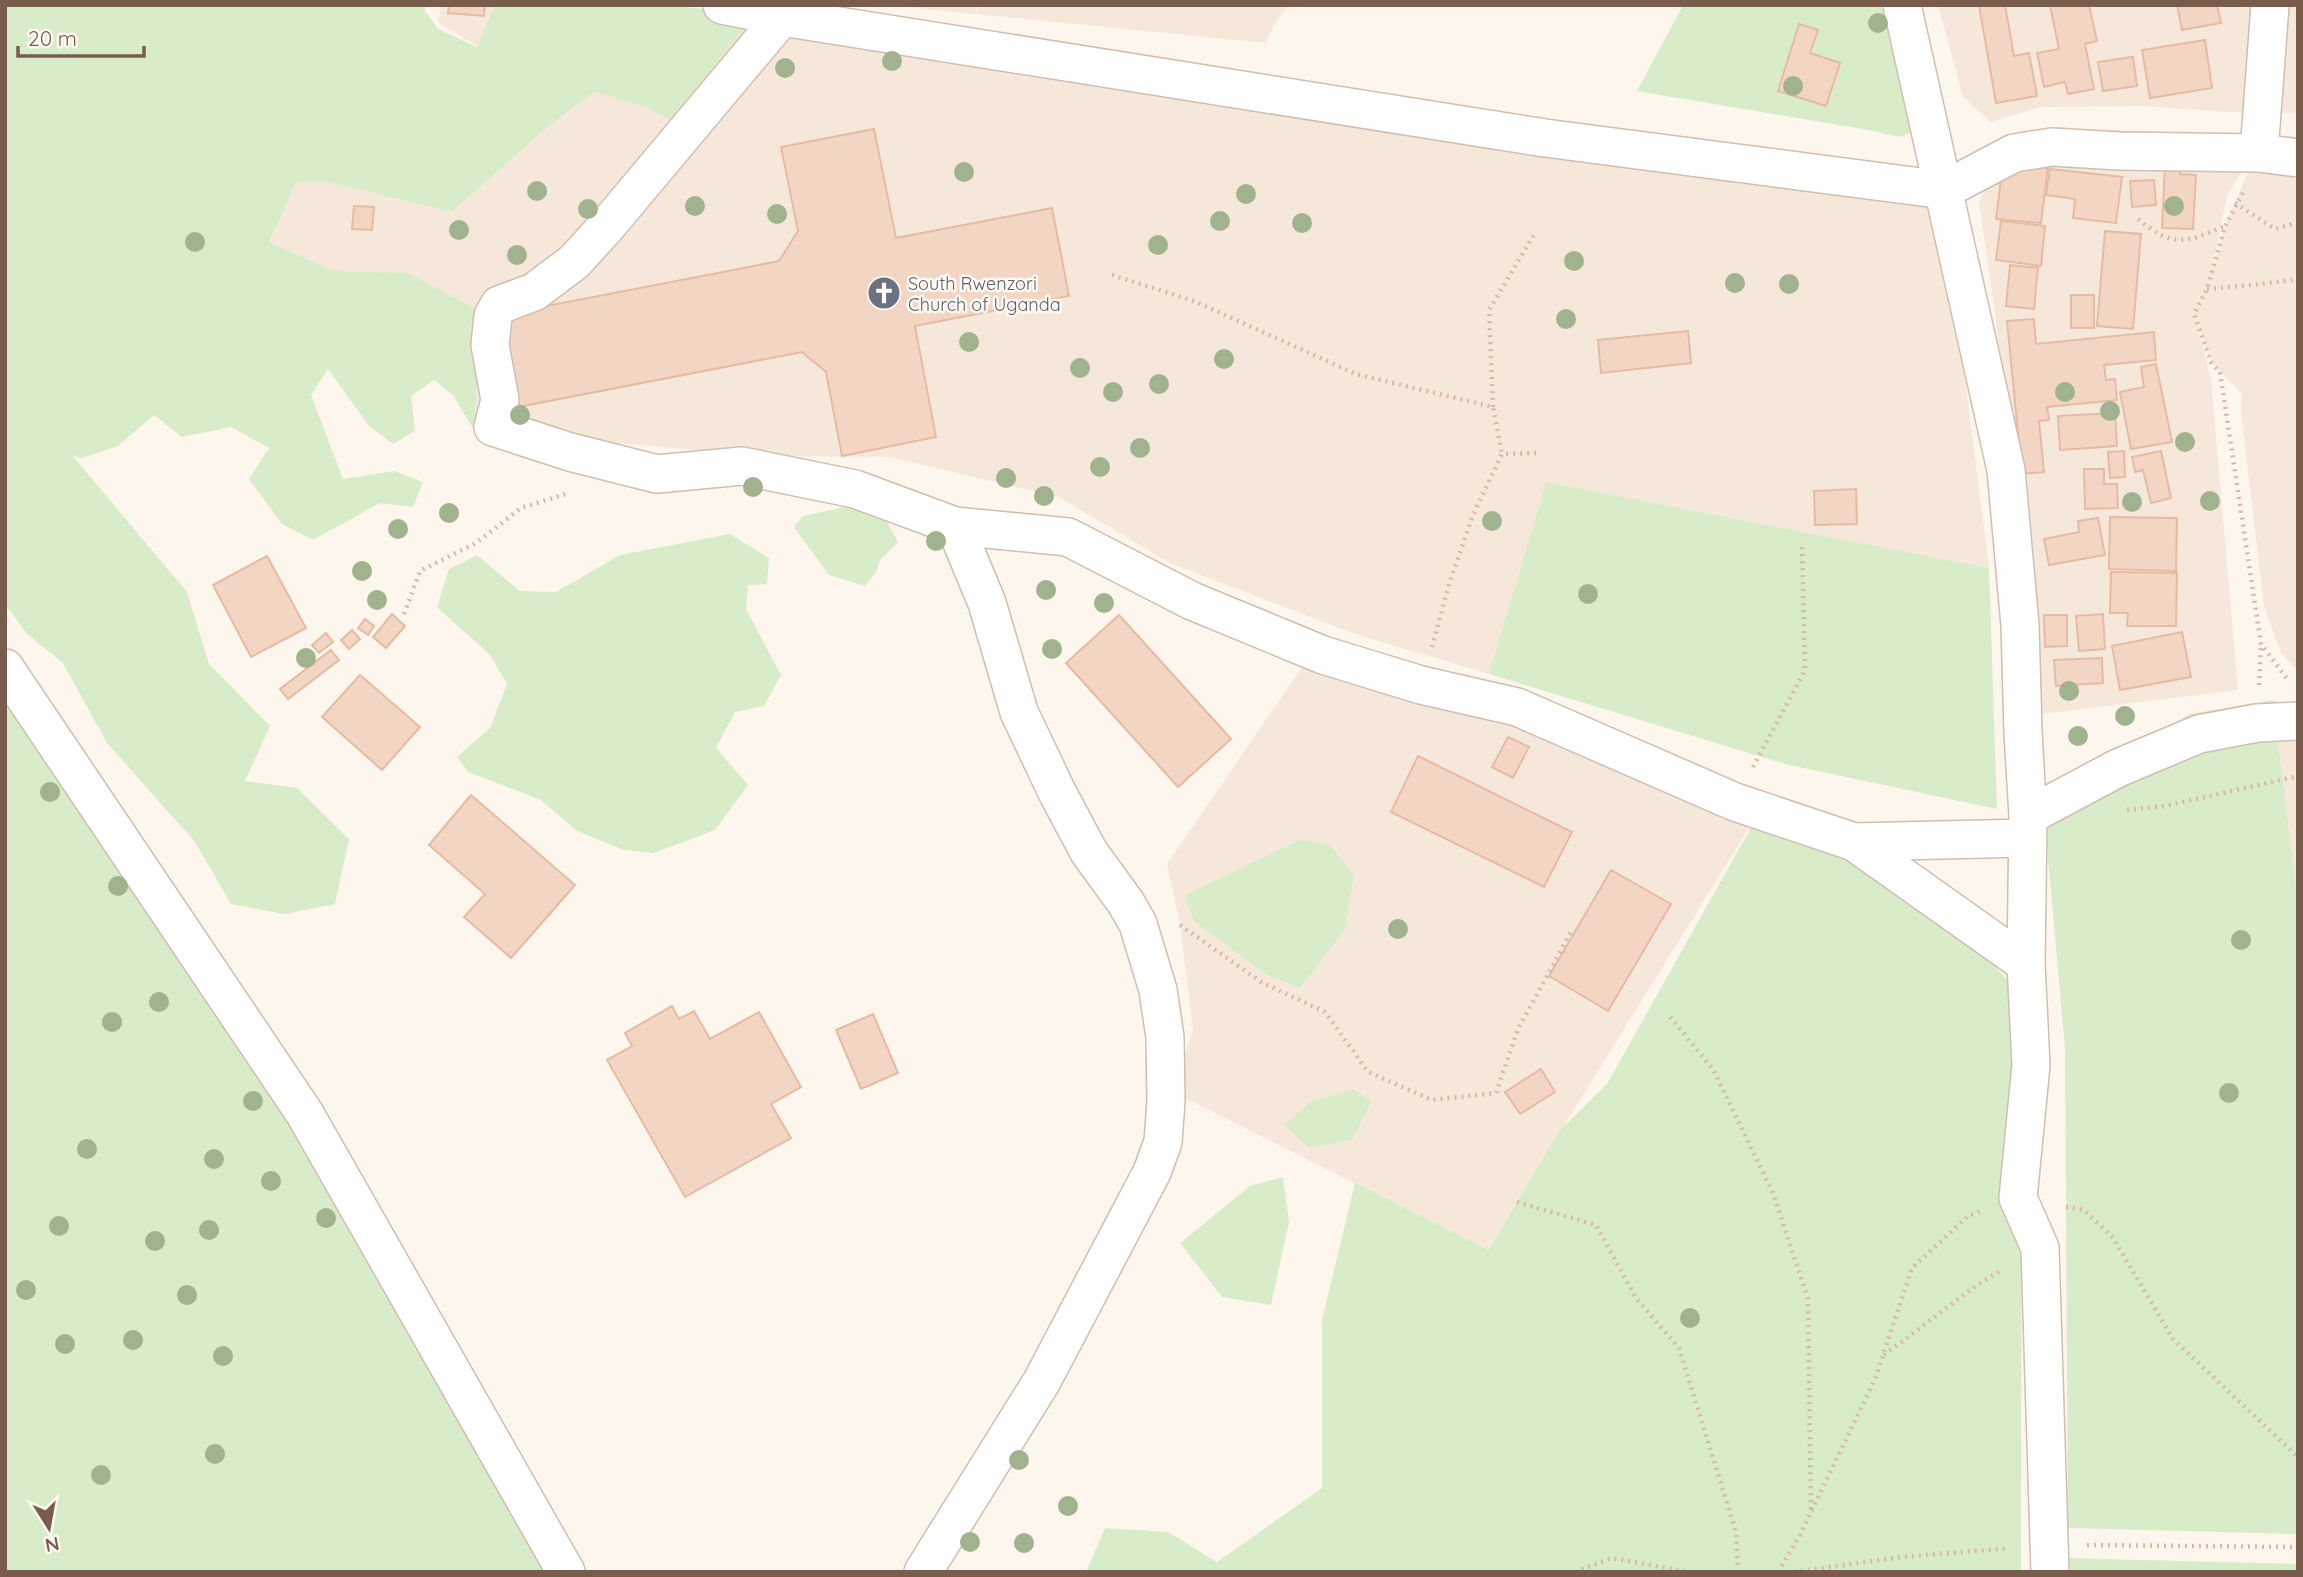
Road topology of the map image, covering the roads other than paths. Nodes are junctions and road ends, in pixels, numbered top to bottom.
1 (722, 5) edge
2 (1902, 5) edge
3 (2270, 5) edge
4 (782, 17) junction
5 (2259, 153) junction
6 (2298, 158) edge
7 (1944, 190) junction
8 (955, 526) junction
9 (5, 668) edge
10 (2298, 721) edge
11 (2028, 827) junction
12 (1853, 842) junction
13 (2026, 964) junction
14 (566, 1572) edge
15 (923, 1572) edge
16 (2050, 1572) edge

1 - 4 street
2 - 7 street
3 - 5 street
4 - 7 street
4 - 8 street
5 - 6 street
5 - 7 street
7 - 11 street
8 - 12 street
8 - 15 street
9 - 14 street
10 - 11 street
11 - 12 street
11 - 13 street
12 - 13 street
13 - 16 street

